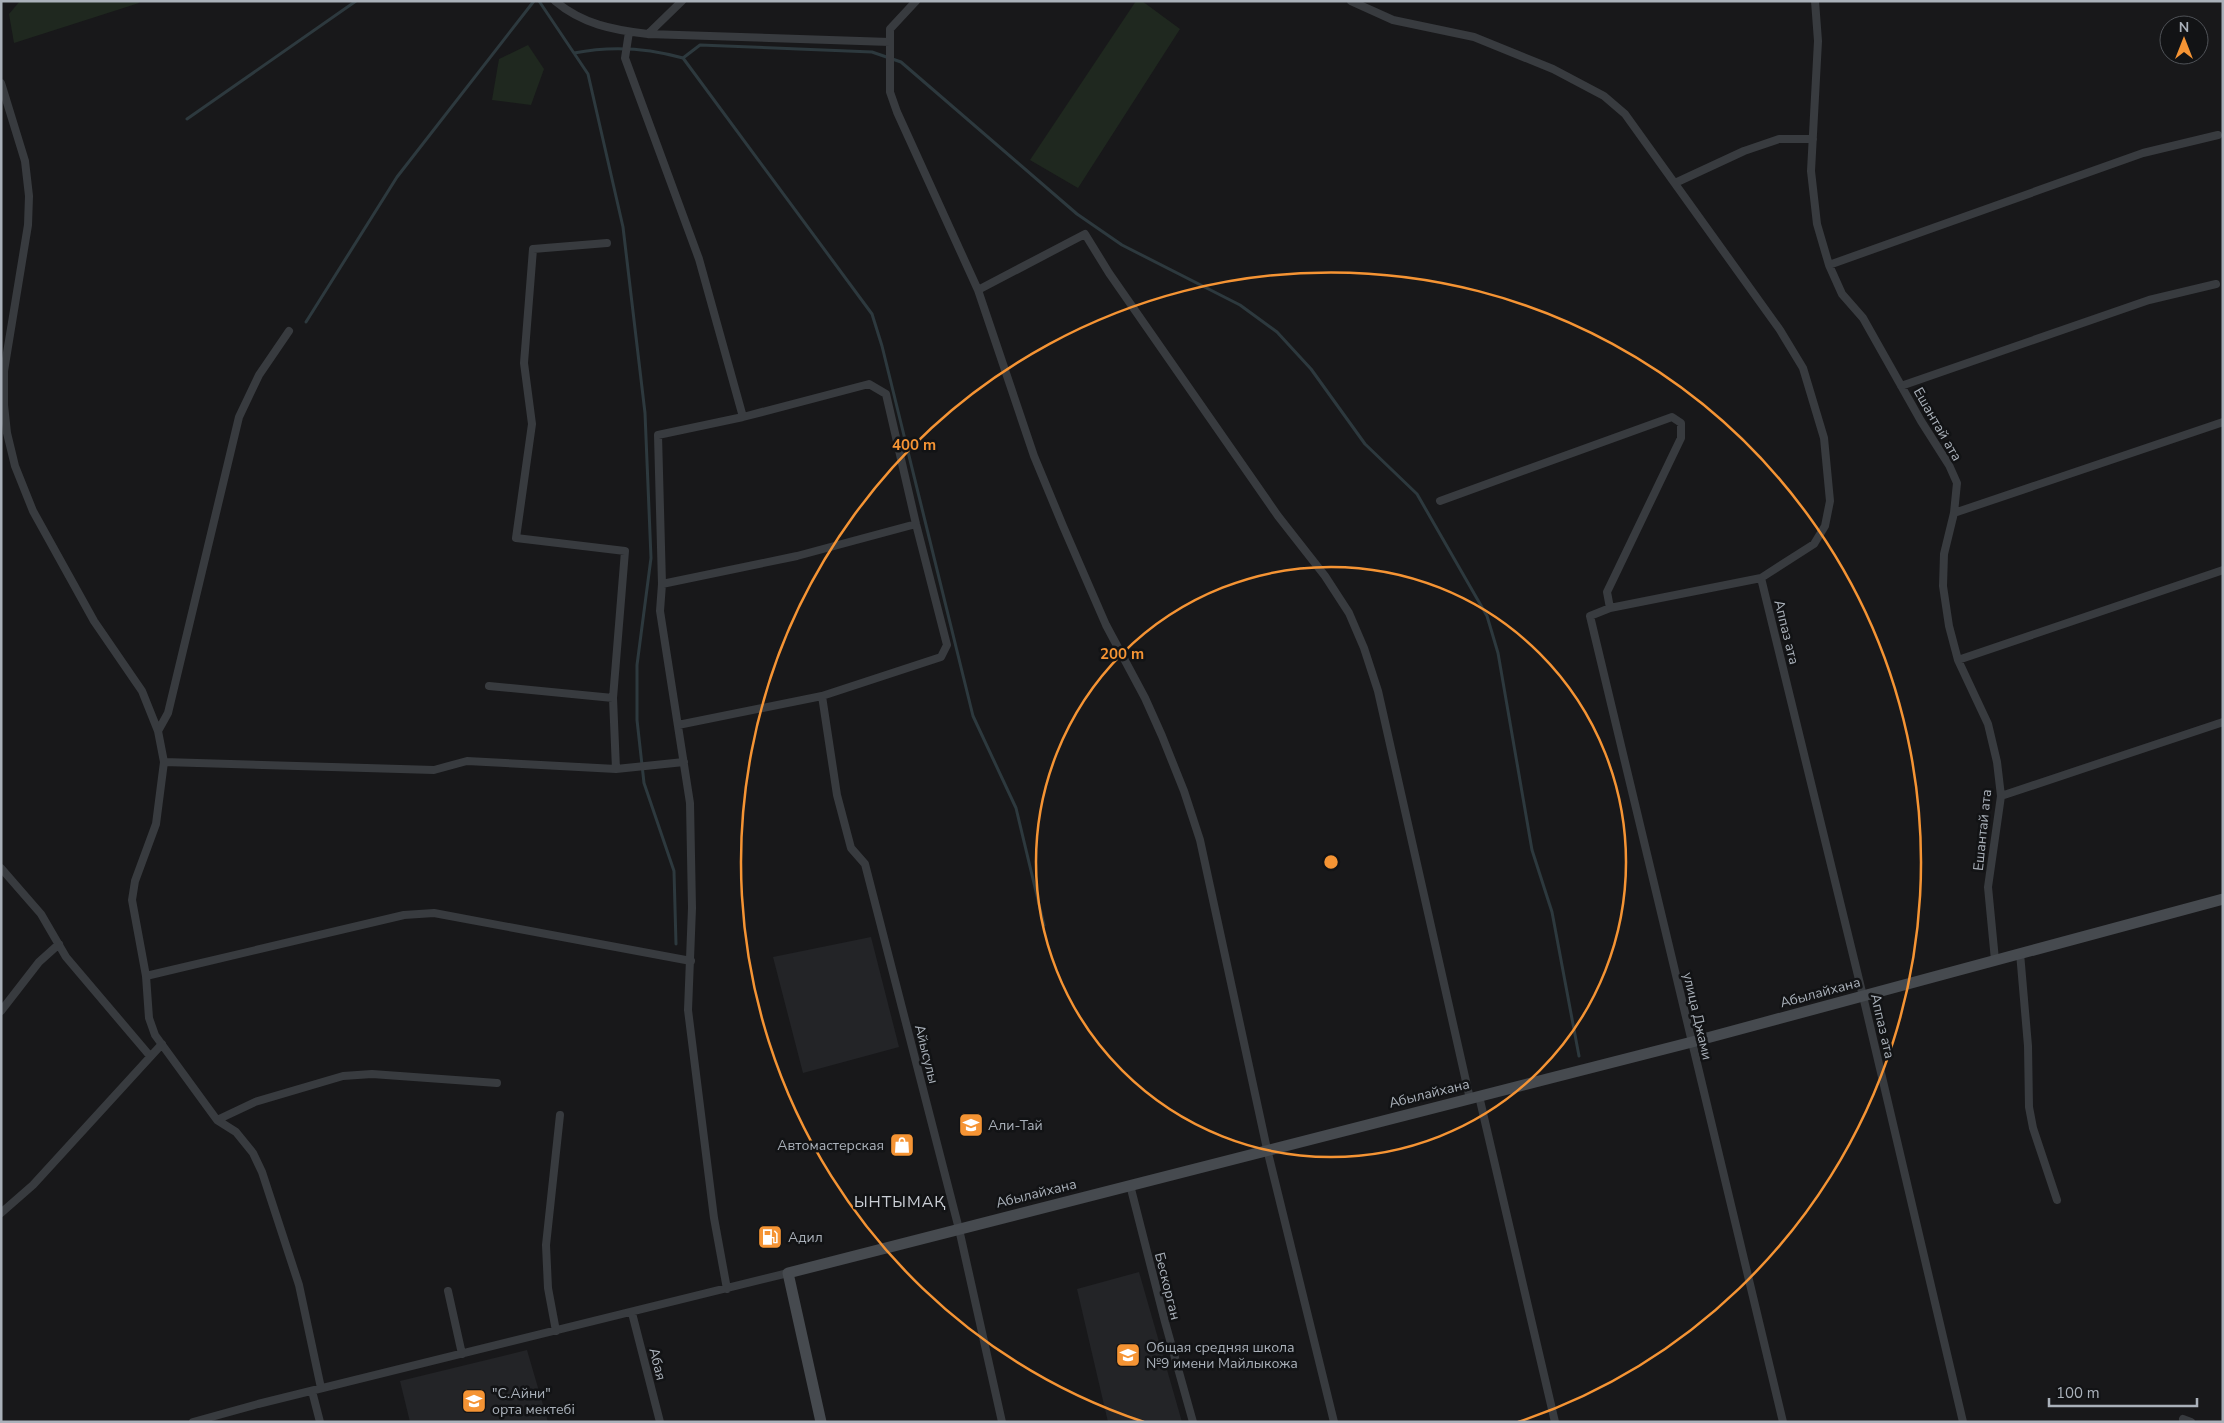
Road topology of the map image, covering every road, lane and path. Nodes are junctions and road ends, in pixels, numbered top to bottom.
1 (555, 1) edge
2 (682, 1) edge
3 (916, 1) edge
4 (1351, 1) edge
5 (1815, 1) edge
6 (630, 32) junction
7 (648, 34) junction
8 (890, 42) junction
9 (1, 83) edge
10 (2218, 135) dead end
11 (1813, 139) junction
12 (1675, 183) junction
13 (607, 243) dead end
14 (1829, 265) junction
15 (2216, 284) dead end
16 (978, 290) junction
17 (289, 331) dead end
18 (1902, 386) junction
19 (743, 417) junction
20 (2223, 422) edge
21 (1440, 501) dead end
22 (1954, 513) junction
23 (916, 524) junction
24 (2223, 570) edge
25 (1761, 578) junction
26 (662, 584) junction
27 (1610, 608) junction
28 (1958, 660) junction
29 (489, 686) dead end
30 (822, 696) junction
31 (613, 698) junction
32 (2223, 722) edge
33 (678, 725) junction
34 (158, 731) junction
35 (164, 762) junction
36 (684, 762) junction
37 (616, 769) junction
38 (2001, 796) junction
39 (1, 868) edge
40 (2223, 899) edge
41 (59, 944) junction
42 (2020, 953) junction
43 (1995, 960) junction
44 (691, 961) junction
45 (146, 976) junction
46 (1863, 996) junction
47 (1, 1011) edge
48 (1692, 1042) junction
49 (162, 1044) junction
50 (150, 1056) junction
51 (497, 1083) dead end
52 (1474, 1098) junction
53 (560, 1115) dead end
54 (217, 1120) junction
55 (1267, 1149) junction
56 (1130, 1185) junction
57 (2057, 1200) dead end
58 (1, 1213) edge
59 (959, 1229) junction
60 (788, 1273) junction
61 (727, 1289) junction
62 (448, 1291) dead end
63 (632, 1313) junction
64 (556, 1331) junction
65 (462, 1354) junction
66 (321, 1388) junction
67 (312, 1391) junction
68 (193, 1422) edge
69 (320, 1422) edge
70 (660, 1422) edge
71 (821, 1422) edge
72 (1002, 1422) edge
73 (1193, 1422) edge
74 (1334, 1422) edge
75 (1554, 1422) edge
76 (1783, 1422) edge
77 (1963, 1422) edge

1 - 6 street
2 - 7 street
3 - 8 street
4 - 12 street
5 - 11 street, Ешантай ата
6 - 7 street
6 - 19 street
7 - 8 street
8 - 16 street
9 - 34 street
10 - 14 street
11 - 12 street
11 - 14 street, Ешантай ата
12 - 25 street
13 - 31 street
14 - 18 street, Ешантай ата
15 - 18 street
16 - 52 street
16 - 55 street
17 - 34 street
18 - 22 street, Ешантай ата
19 - 23 street
19 - 26 street
20 - 22 street
21 - 27 street
22 - 28 street, Ешантай ата
23 - 26 street
23 - 30 street
24 - 28 street
25 - 27 street
25 - 46 street, Аппаз ата
26 - 33 street
27 - 48 street, улица Джами
28 - 38 street, Ешантай ата
29 - 31 street
30 - 33 street
30 - 59 street, Айысулы
31 - 37 street
32 - 38 street
33 - 36 street
34 - 35 street
35 - 37 street
35 - 45 street
36 - 37 street
36 - 44 street
38 - 43 street, Ешантай ата
39 - 41 street
40 - 42 main road, Абылайхана
41 - 47 street
41 - 50 street
42 - 43 main road, Абылайхана
42 - 57 street
43 - 46 main road, Абылайхана
44 - 45 street
44 - 61 street
45 - 49 street
46 - 48 main road, Абылайхана
46 - 77 street, Аппаз ата
48 - 52 main road, Абылайхана
48 - 76 street, улица Джами
49 - 50 street
49 - 54 street
50 - 58 street
51 - 54 street
52 - 55 main road, Абылайхана
52 - 75 street
53 - 64 street
54 - 66 street
55 - 56 main road, Абылайхана
55 - 74 street
56 - 59 main road, Абылайхана
56 - 73 street, Бескорган
59 - 60 main road, Абылайхана
59 - 72 street, Айысулы
60 - 61 street
60 - 71 main road
61 - 63 street
62 - 65 street
63 - 64 street
63 - 70 street, Абая
64 - 65 street
65 - 66 street
66 - 67 street
67 - 68 street
67 - 69 street

